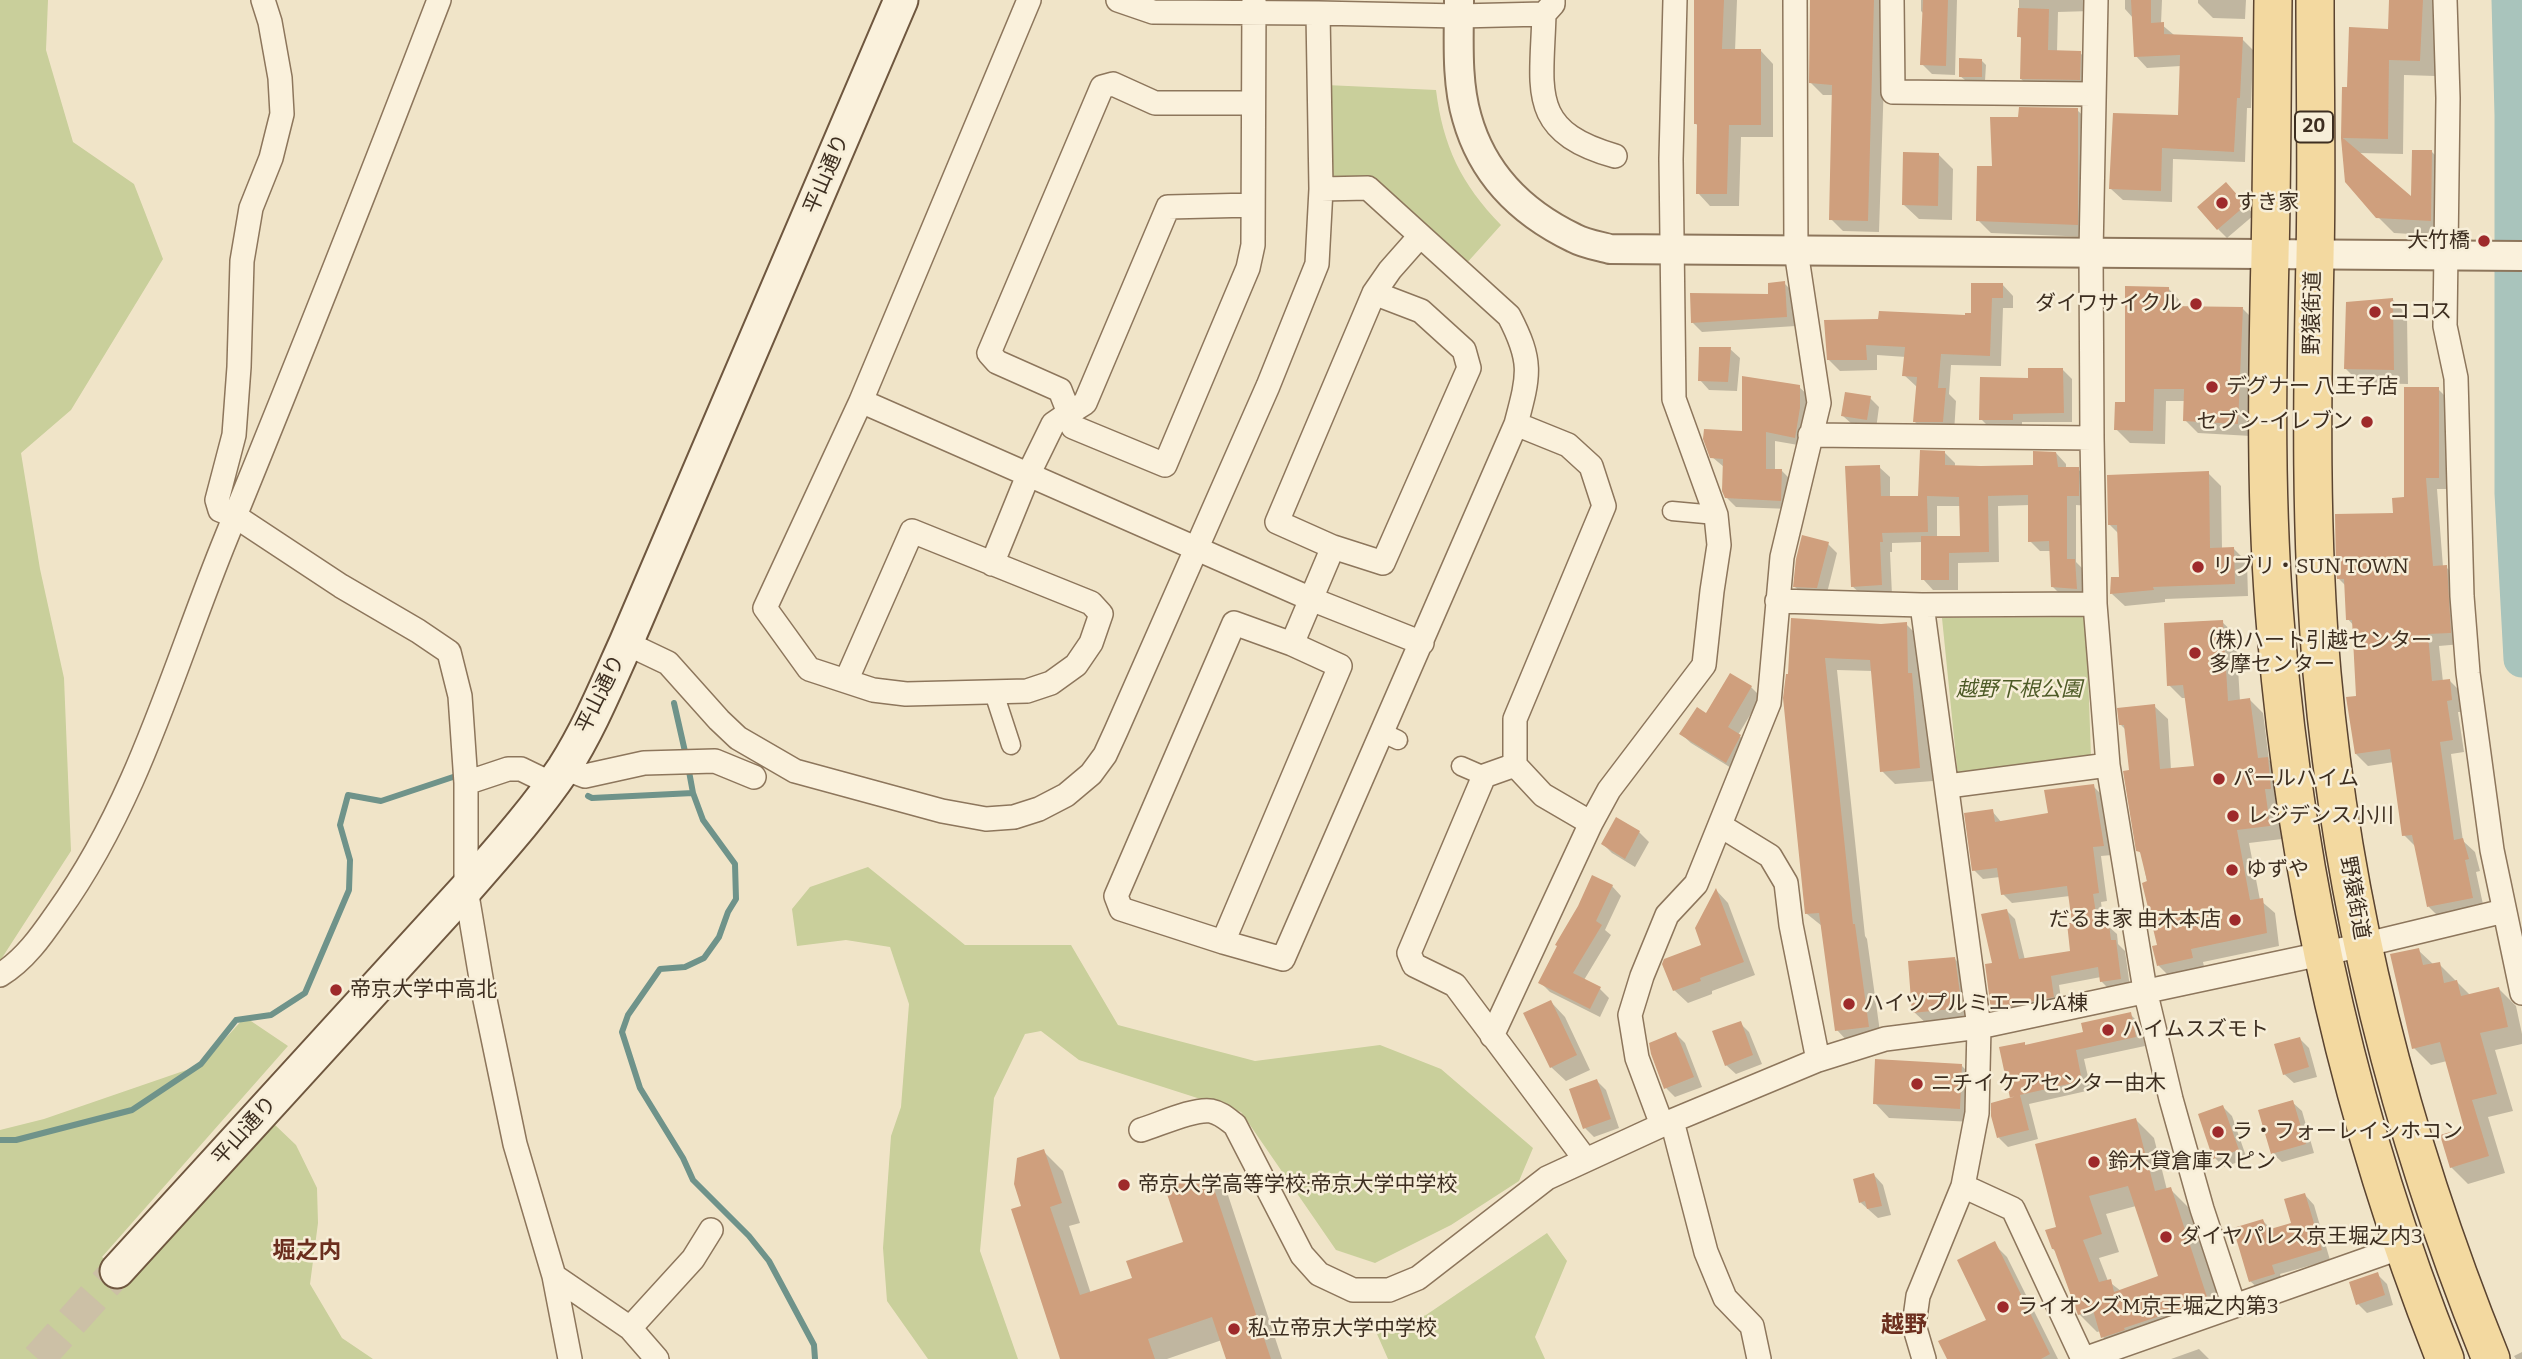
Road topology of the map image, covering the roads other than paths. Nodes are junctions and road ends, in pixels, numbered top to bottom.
1 (263, 0) edge
2 (439, 0) edge
3 (901, 0) edge
4 (1029, 0) edge
5 (1118, 0) edge
6 (1675, 0) edge
7 (1795, 0) edge
8 (1892, 0) edge
9 (2096, 0) edge
10 (2273, 0) edge
11 (2315, 0) edge
12 (2445, 0) edge
13 (1254, 7) edge
14 (1548, 7) edge
15 (1459, 8) edge
16 (1318, 13) junction
17 (2092, 94) junction
18 (1253, 103) junction
19 (1615, 156) dead end
20 (1321, 189) junction
21 (1253, 205) junction
22 (1420, 236) junction
23 (1673, 250) junction
24 (1796, 251) junction
25 (2091, 253) junction
26 (2270, 254) junction
27 (2315, 255) junction
28 (2455, 256) junction
29 (2522, 256) edge
30 (1374, 293) junction
31 (861, 401) junction
32 (1069, 413) junction
33 (1516, 424) junction
34 (1810, 435) junction
35 (2092, 438) junction
36 (1029, 473) junction
37 (1672, 511) dead end
38 (1716, 515) junction
39 (236, 516) junction
40 (1333, 547) junction
41 (1198, 548) junction
42 (992, 564) junction
43 (1311, 599) junction
44 (1777, 601) junction
45 (2095, 604) junction
46 (1922, 605) junction
47 (625, 643) junction
48 (1422, 643) junction
49 (1292, 644) junction
50 (846, 681) junction
51 (994, 693) junction
52 (1011, 745) dead end
53 (1515, 765) junction
54 (2108, 765) junction
55 (1461, 766) dead end
56 (466, 774) junction
57 (558, 776) junction
58 (1484, 776) junction
59 (754, 777) dead end
60 (1948, 786) junction
61 (1591, 823) junction
62 (1721, 827) junction
63 (466, 889) junction
64 (2504, 911) junction
65 (1223, 942) junction
66 (2362, 945) junction
67 (2321, 953) junction
68 (0, 975) edge
69 (2145, 990) junction
70 (2522, 993) edge
71 (1979, 1027) junction
72 (1492, 1035) junction
73 (1818, 1060) junction
74 (1667, 1123) junction
75 (1141, 1130) dead end
76 (1585, 1159) junction
77 (1963, 1186) junction
78 (711, 1230) dead end
79 (2402, 1247) junction
80 (117, 1271) tunnel mouth
81 (554, 1276) junction
82 (2234, 1306) junction
83 (630, 1328) junction
84 (570, 1359) edge
85 (657, 1359) edge
86 (1759, 1359) edge
87 (1924, 1359) edge
88 (2083, 1359) edge
89 (2445, 1359) edge
90 (2491, 1359) edge

1 - 39 street
2 - 39 street
3 - 47 main road, 平山通り
4 - 31 street
5 - 13 street
6 - 23 street
7 - 24 street
8 - 17 street
9 - 17 street
10 - 26 main road, 野猿街道 / 20
11 - 27 main road, 野猿街道 / 20
12 - 28 street
13 - 16 street
13 - 18 street
14 - 15 street
14 - 19 street
15 - 16 street
15 - 23 street
16 - 20 street
17 - 25 street
18 - 21 street
18 - 32 street
20 - 22 street
20 - 41 street
21 - 32 street
21 - 32 street
22 - 30 street
22 - 33 street
23 - 24 street
23 - 38 street
24 - 25 street
24 - 34 street
25 - 26 street
25 - 35 street
26 - 27 street
26 - 67 main road, 野猿街道 / 20
27 - 28 street
27 - 66 main road, 野猿街道 / 20
28 - 29 street
28 - 64 street
30 - 40 street
30 - 40 street
31 - 36 street
31 - 50 street
32 - 36 street
33 - 48 street
33 - 53 street
34 - 35 street
34 - 44 street
35 - 45 street
36 - 41 street
36 - 42 street
37 - 38 street
38 - 61 street
39 - 56 street
39 - 68 street
40 - 43 street
41 - 43 street
41 - 47 street
42 - 50 street
42 - 51 street
43 - 48 street
43 - 49 street
44 - 46 street
44 - 62 street
45 - 46 street
45 - 54 street
46 - 60 street
47 - 57 main road, 平山通り
48 - 65 street
49 - 65 street
49 - 65 street
50 - 51 street
51 - 52 street
53 - 58 street
53 - 61 street
54 - 60 street
54 - 69 street
55 - 58 street
56 - 57 street
56 - 63 street
57 - 59 street
57 - 63 main road, 平山通り
58 - 72 street
60 - 71 street
61 - 72 street
62 - 73 street
62 - 74 street
63 - 80 main road, 平山通り
63 - 81 street
64 - 66 street
64 - 70 street
66 - 67 street
66 - 90 main road, 野猿街道 / 20
67 - 69 street
67 - 79 main road, 野猿街道 / 20
69 - 71 street
69 - 82 street
71 - 73 street
71 - 77 street
72 - 76 street
73 - 74 street
74 - 76 street
74 - 86 street
75 - 76 street
77 - 87 street
77 - 88 street
78 - 83 street
79 - 82 street
79 - 89 main road, 野猿街道 / 20
81 - 83 street
81 - 84 street
82 - 88 street
83 - 85 street

